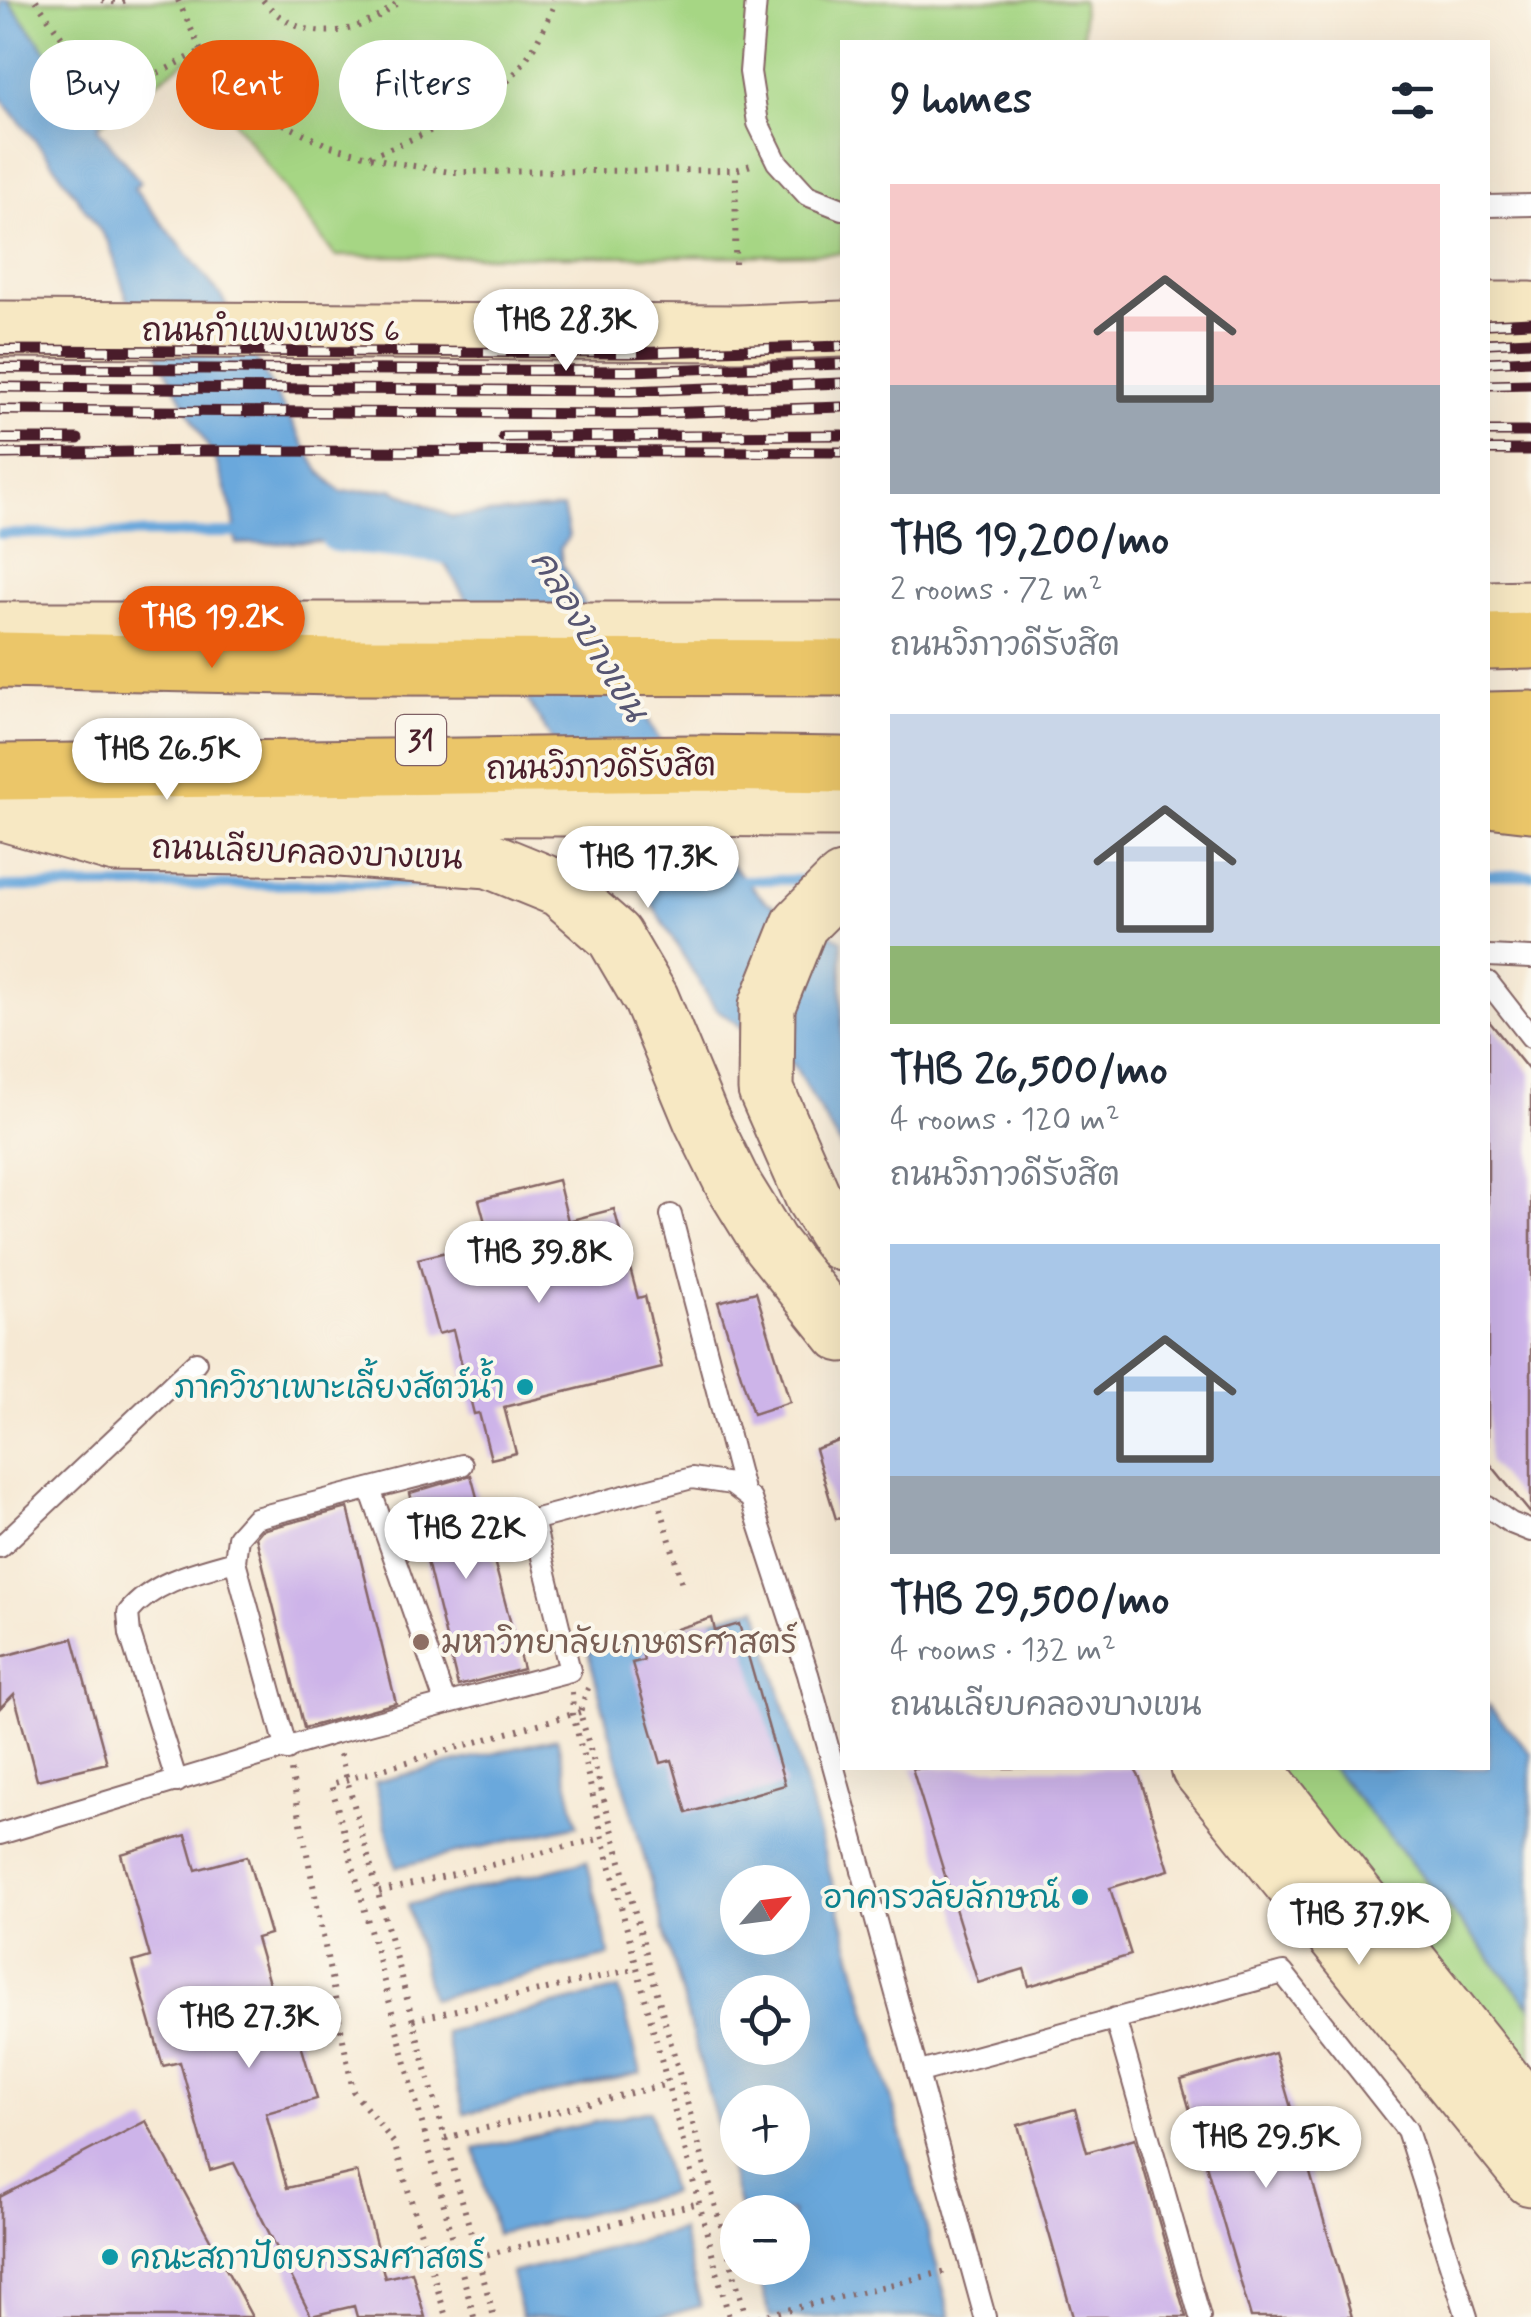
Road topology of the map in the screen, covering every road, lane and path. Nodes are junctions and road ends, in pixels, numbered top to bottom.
1 (36, 0) edge
2 (102, 0) edge
3 (128, 0) edge
4 (178, 0) edge
5 (262, 0) edge
6 (400, 0) edge
7 (554, 0) edge
8 (756, 0) edge
9 (196, 40) edge
10 (176, 62) edge
11 (296, 130) edge
12 (370, 156) junction
13 (773, 156) junction
14 (736, 170) junction
15 (1490, 206) edge
16 (1531, 206) edge
17 (840, 208) edge
18 (735, 264) dead end
19 (1490, 310) edge
20 (1531, 310) edge
21 (840, 329) edge
22 (0, 330) edge
23 (1531, 608) edge
24 (1490, 609) edge
25 (0, 630) edge
26 (840, 630) edge
27 (1490, 642) edge
28 (1531, 642) edge
29 (437, 648) junction
30 (624, 648) junction
31 (0, 660) edge
32 (1490, 667) edge
33 (1531, 667) edge
34 (840, 668) edge
35 (840, 688) edge
36 (0, 693) edge
37 (1490, 720) edge
38 (1531, 720) edge
39 (840, 736) edge
40 (0, 742) edge
41 (1531, 760) edge
42 (1490, 761) edge
43 (840, 765) edge
44 (0, 772) edge
45 (707, 786) junction
46 (524, 788) junction
47 (1490, 803) edge
48 (1531, 805) edge
49 (0, 809) edge
50 (840, 809) edge
51 (840, 884) edge
52 (1490, 956) edge
53 (1531, 958) edge
54 (1490, 985) edge
55 (1531, 1037) edge
56 (671, 1215) dead end
57 (840, 1241) edge
58 (840, 1332) edge
59 (196, 1362) dead end
60 (462, 1465) dead end
61 (656, 1488) junction
62 (370, 1489) junction
63 (743, 1490) junction
64 (1490, 1508) edge
65 (1531, 1531) edge
66 (0, 1548) edge
67 (235, 1561) junction
68 (682, 1584) dead end
69 (570, 1671) junction
70 (592, 1679) dead end
71 (446, 1702) junction
72 (576, 1713) junction
73 (335, 1733) junction
74 (286, 1750) junction
75 (1201, 1770) edge
76 (1256, 1770) edge
77 (347, 1779) junction
78 (177, 1782) junction
79 (0, 1834) edge
80 (603, 1838) junction
81 (378, 1892) junction
82 (638, 1968) junction
83 (1115, 2018) junction
84 (413, 2020) junction
85 (920, 2072) junction
86 (668, 2084) junction
87 (1531, 2114) edge
88 (445, 2138) junction
89 (1531, 2178) edge
90 (699, 2203) junction
91 (477, 2257) junction
92 (926, 2276) dead end
93 (446, 2317) edge
94 (474, 2317) edge
95 (494, 2317) edge
96 (728, 2317) edge
97 (746, 2317) edge
98 (758, 2317) edge
99 (985, 2317) edge
100 (1200, 2317) edge
101 (1468, 2317) edge

1 - 10 path
2 - 3 path
4 - 9 path
5 - 6 path
7 - 12 path
8 - 13 lane
11 - 12 path
12 - 14 path
13 - 14 path
13 - 17 lane
14 - 18 path
15 - 16 lane
19 - 20 main road
21 - 22 main road, ถนนกำแพงเพชร 6
23 - 24 main road
25 - 29 main road, 31
26 - 30 main road, 31
27 - 28 highway
29 - 30 highway, 31
29 - 31 highway, 31
30 - 34 highway, 31
32 - 33 highway
35 - 36 highway, 31
37 - 38 highway
39 - 40 highway, 31
41 - 42 highway
43 - 45 highway, ถนนวิภาวดีรังสิต / 31
44 - 46 highway, ถนนวิภาวดีรังสิต / 31
45 - 46 highway, ถนนวิภาวดีรังสิต / 31
45 - 50 main road, ถนนวิภาวดีรังสิต / 31
46 - 49 main road, ถนนวิภาวดีรังสิต / 31
47 - 48 highway
49 - 58 main road, ถนนเลียบคลองบางเขน
51 - 57 main road
52 - 53 lane
54 - 55 lane
56 - 63 lane
59 - 66 lane
60 - 62 lane
61 - 63 lane
61 - 68 path
61 - 69 lane
62 - 67 lane
62 - 71 lane
63 - 85 lane
64 - 65 lane
67 - 74 lane
67 - 78 lane
69 - 71 lane
69 - 72 path
70 - 72 path
71 - 73 lane
72 - 77 path
72 - 80 path
72 - 97 path
73 - 74 lane
73 - 77 path
74 - 78 lane
74 - 93 path
75 - 89 main road
76 - 87 main road
77 - 81 path
77 - 94 path
78 - 79 lane
80 - 81 path
80 - 82 path
81 - 84 path
82 - 84 path
82 - 86 path
83 - 85 lane
83 - 100 lane
83 - 101 lane
84 - 88 path
85 - 99 lane
86 - 88 path
86 - 90 path
88 - 91 path
90 - 91 path
90 - 96 path
91 - 95 path
92 - 98 path

